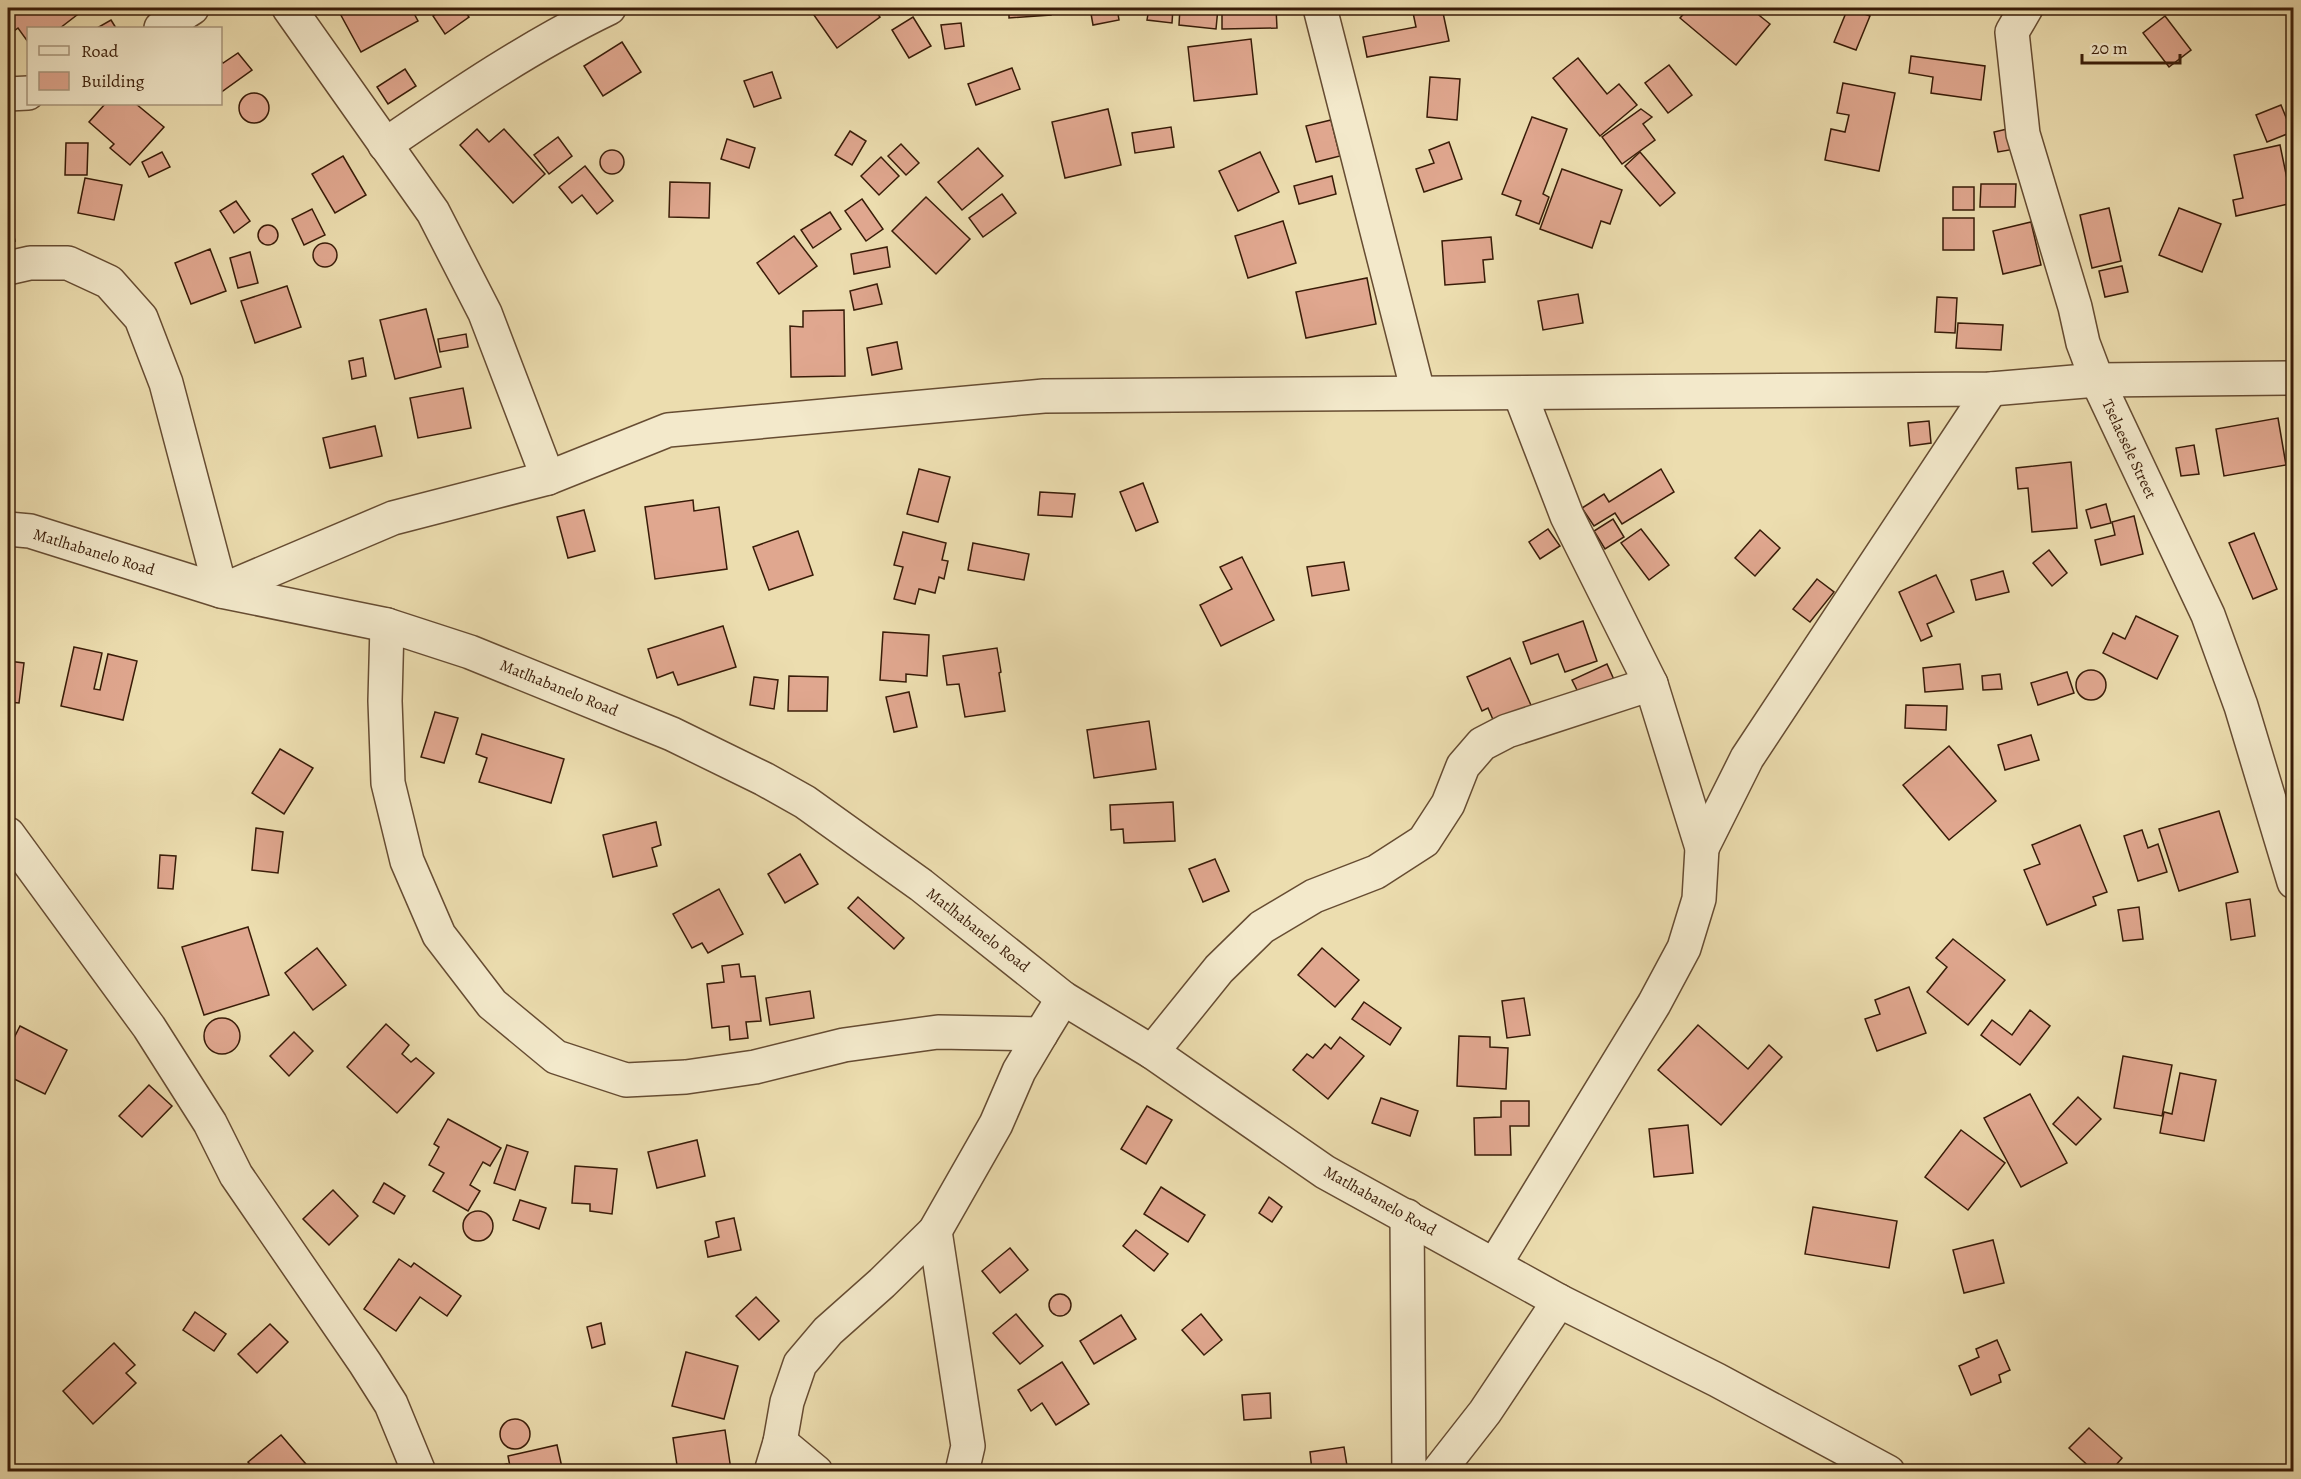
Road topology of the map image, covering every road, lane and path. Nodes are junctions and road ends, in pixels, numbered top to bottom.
1 (192, 8) edge
2 (290, 8) edge
3 (609, 8) edge
4 (1320, 8) edge
5 (2026, 8) edge
6 (163, 27) edge
7 (27, 93) edge
8 (8, 94) edge
9 (385, 145) junction
10 (8, 268) edge
11 (2294, 378) edge
12 (2097, 380) junction
13 (1991, 390) junction
14 (1418, 392) junction
15 (1520, 394) junction
16 (548, 478) junction
17 (8, 529) edge
18 (222, 591) junction
19 (387, 625) junction
20 (1651, 684) junction
21 (8, 834) edge
22 (1702, 848) junction
23 (2294, 882) edge
24 (1063, 998) junction
25 (1041, 1034) junction
26 (1152, 1052) junction
27 (1407, 1216) junction
28 (935, 1231) junction
29 (1495, 1264) junction
30 (1559, 1301) junction
31 (776, 1457) edge
32 (419, 1472) edge
33 (816, 1472) edge
34 (962, 1472) edge
35 (1409, 1472) edge
36 (1438, 1472) edge
37 (1888, 1472) edge

1 - 6 street
2 - 9 street
3 - 9 street
4 - 14 street
5 - 12 street, Tselaesele Street
7 - 8 street
9 - 16 street
10 - 18 street
11 - 12 street
12 - 13 street
12 - 23 street, Tselaesele Street
13 - 15 street
13 - 22 street
14 - 15 street
14 - 16 street
15 - 20 street
16 - 18 street
17 - 18 street, Matlhabanelo Road
18 - 19 street, Matlhabanelo Road
19 - 24 street, Matlhabanelo Road
19 - 25 street
20 - 22 street
20 - 26 street
21 - 32 street
22 - 29 street
24 - 25 street
24 - 26 street, Matlhabanelo Road
25 - 28 street
26 - 27 street, Matlhabanelo Road
27 - 29 street, Matlhabanelo Road
27 - 35 street
28 - 31 street
28 - 34 street
29 - 30 street, Matlhabanelo Road
30 - 36 street
30 - 37 street, Matlhabanelo Road
31 - 33 street

